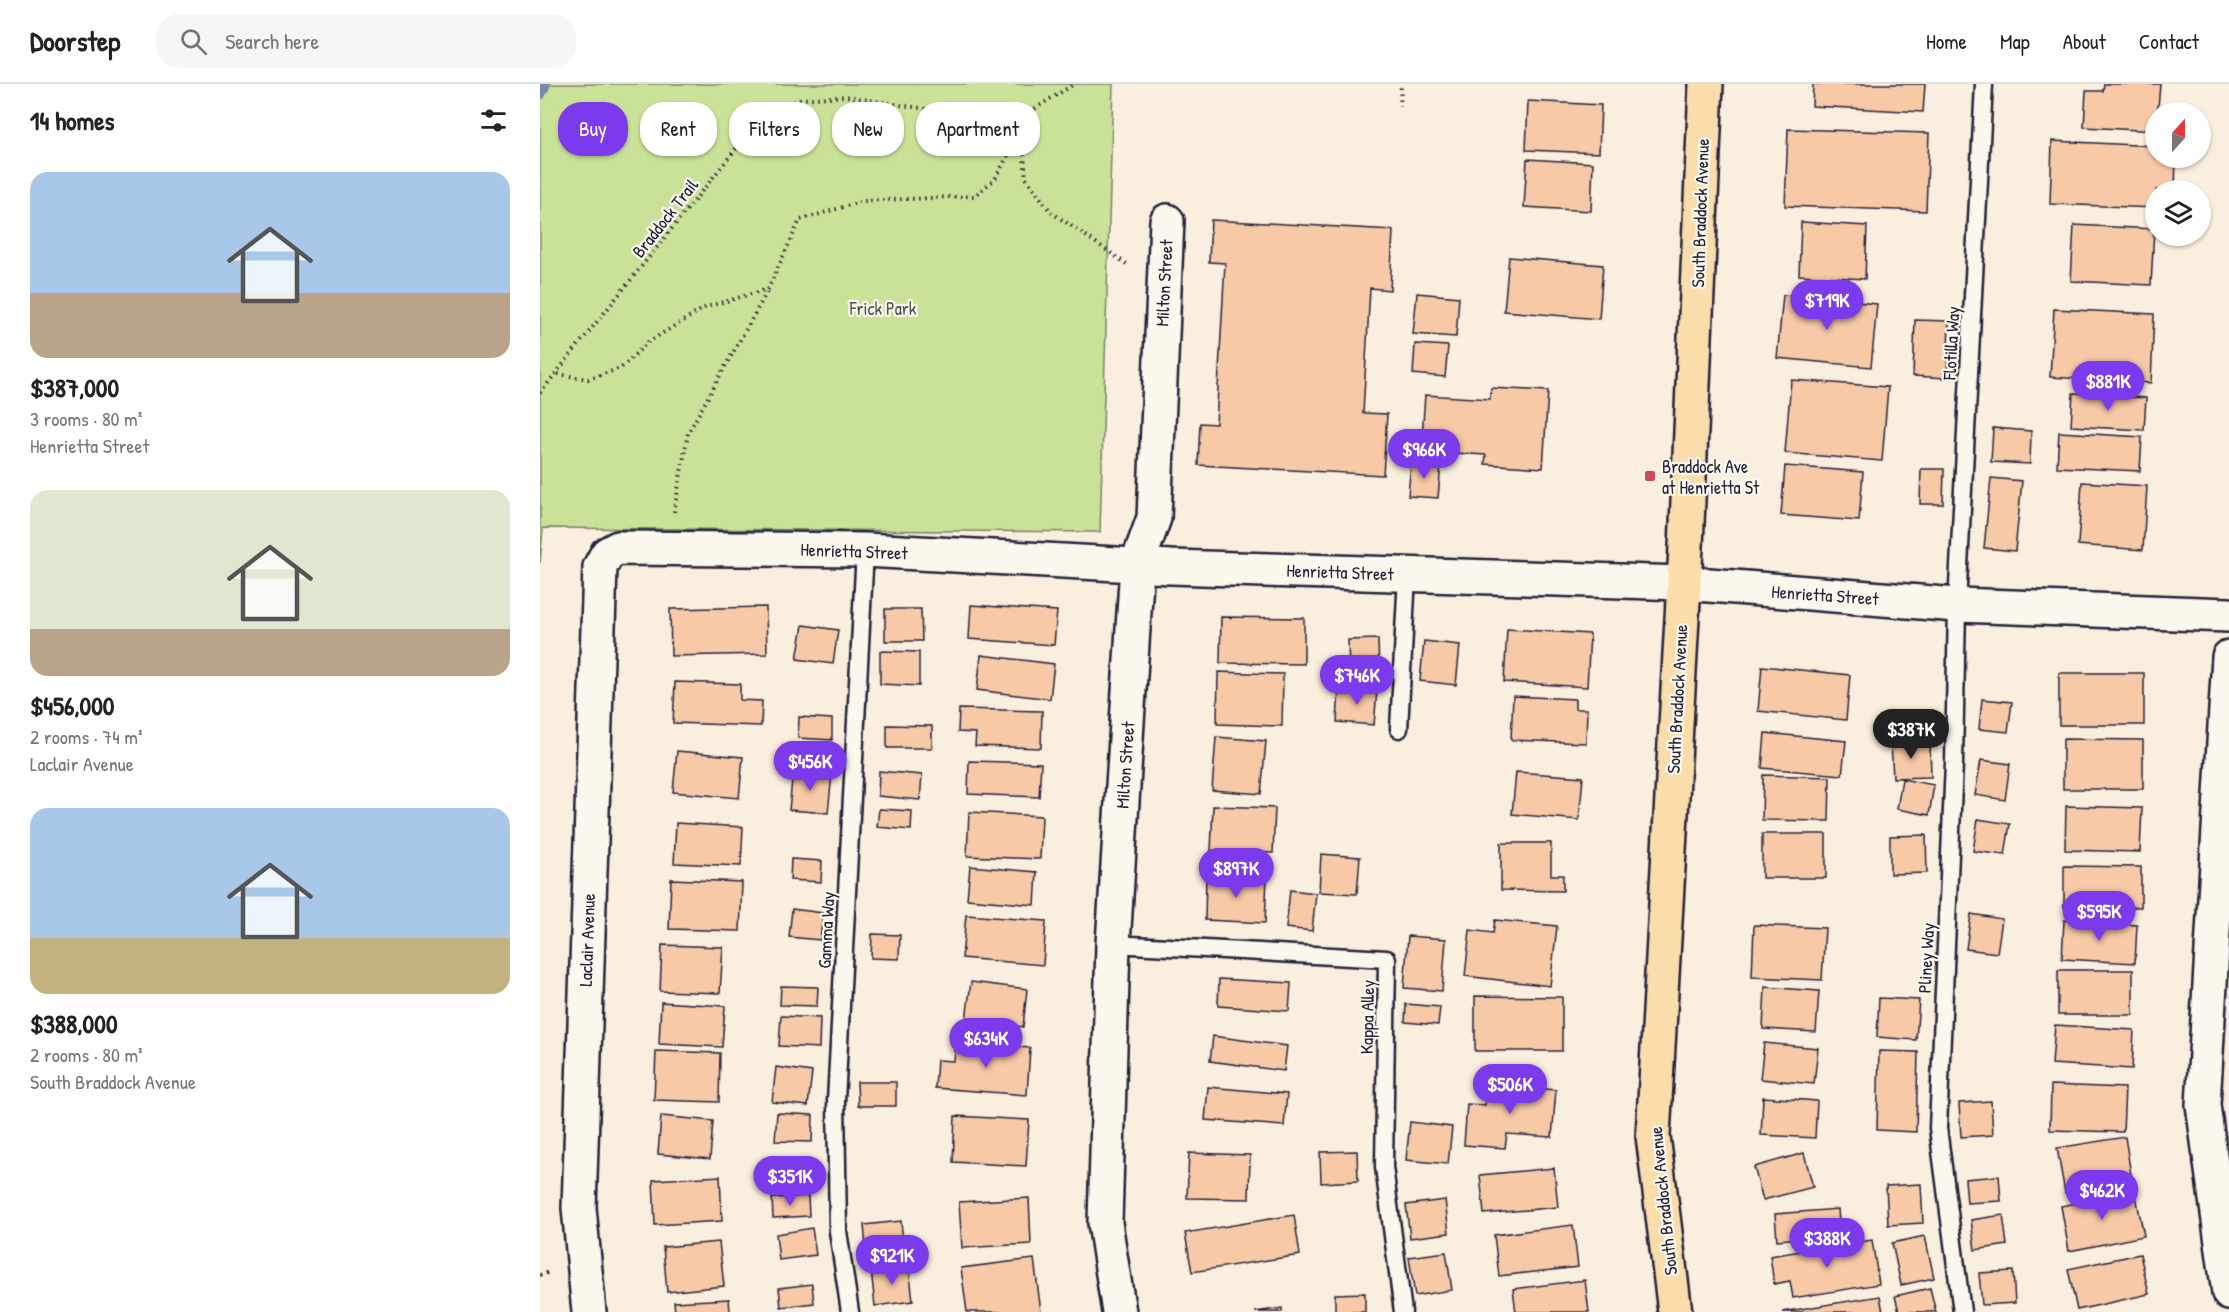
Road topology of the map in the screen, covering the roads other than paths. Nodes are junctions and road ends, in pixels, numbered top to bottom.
1 (1706, 84) edge
2 (1984, 84) edge
3 (1167, 221) dead end
4 (865, 550) junction
5 (1137, 565) junction
6 (600, 567) joint
7 (1407, 575) junction
8 (1684, 583) junction
9 (1957, 605) junction
10 (2229, 615) edge
11 (2229, 657) edge
12 (1399, 729) dead end
13 (1113, 944) junction
14 (2229, 1293) edge
15 (589, 1312) edge
16 (850, 1312) edge
17 (1119, 1312) edge
18 (1402, 1312) edge
19 (1675, 1312) edge
20 (1962, 1312) edge

1 - 8 main road, South Braddock Avenue
2 - 9 lane, Flotilla Way
3 - 5 street, Milton Street
4 - 5 street, Henrietta Street
4 - 6 street, Henrietta Street
4 - 16 lane, Gamma Way
5 - 7 street, Henrietta Street
5 - 13 street, Milton Street
6 - 15 street, Laclair Avenue
7 - 8 street, Henrietta Street
7 - 12 lane
8 - 9 street, Henrietta Street
8 - 19 main road, South Braddock Avenue
9 - 10 street, Henrietta Street
9 - 20 lane, Pliney Way
11 - 14 street
13 - 17 street, Milton Street
13 - 18 lane, Kappa Alley

